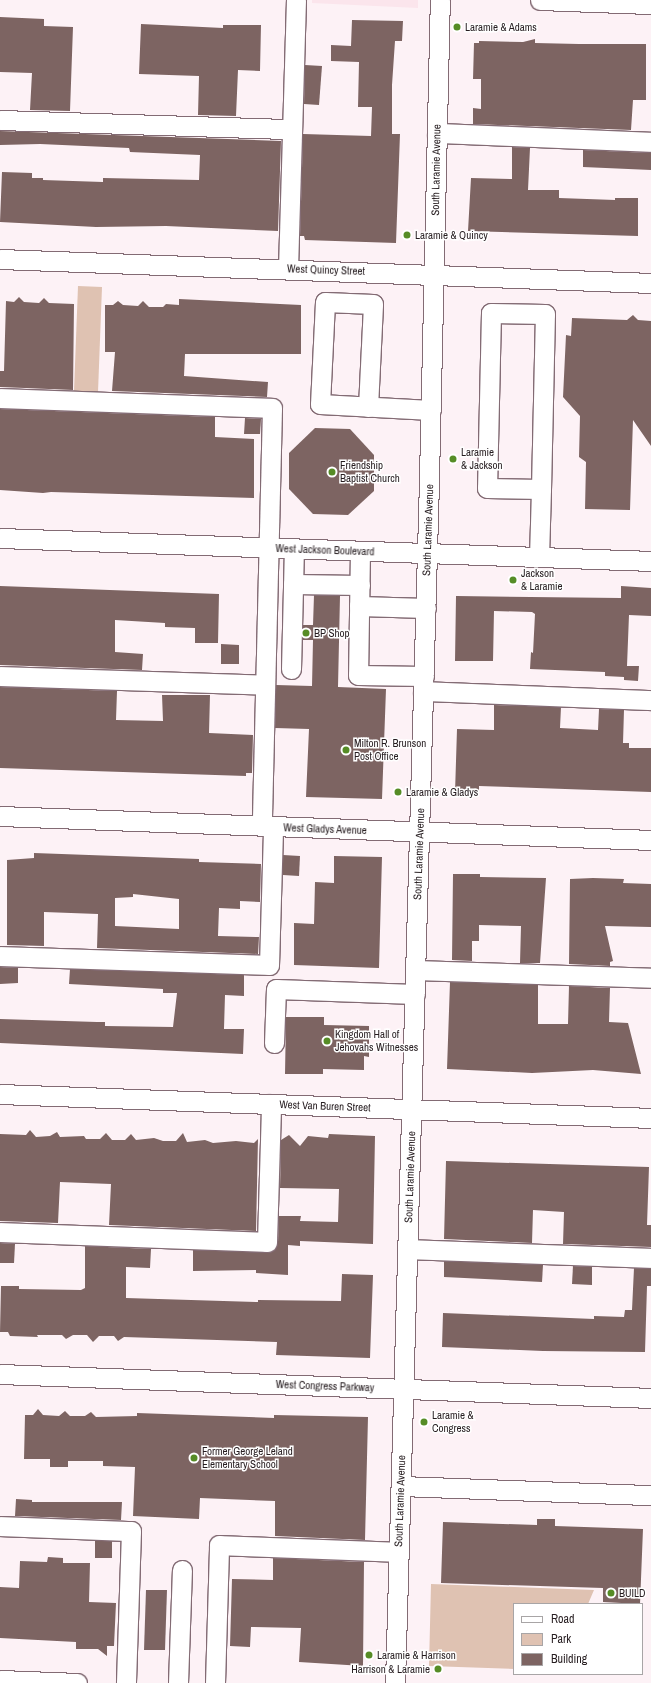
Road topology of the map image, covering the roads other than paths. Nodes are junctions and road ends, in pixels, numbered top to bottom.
1 (296, 0) edge
2 (440, 0) edge
3 (540, 0) edge
4 (651, 4) edge
5 (0, 120) edge
6 (292, 130) junction
7 (437, 133) junction
8 (651, 142) edge
9 (0, 259) edge
10 (288, 268) junction
11 (434, 273) junction
12 (651, 283) edge
13 (0, 398) edge
14 (368, 407) junction
15 (431, 410) junction
16 (541, 489) junction
17 (0, 538) edge
18 (269, 548) junction
19 (294, 548) junction
20 (360, 551) junction
21 (427, 553) junction
22 (539, 557) junction
23 (651, 561) edge
24 (293, 584) junction
25 (360, 585) junction
26 (359, 606) junction
27 (426, 608) junction
28 (291, 669) dead end
29 (0, 676) edge
30 (424, 684) junction
31 (265, 685) junction
32 (651, 700) edge
33 (0, 816) edge
34 (267, 826) junction
35 (420, 832) junction
36 (651, 840) edge
37 (0, 956) edge
38 (416, 970) junction
39 (651, 978) edge
40 (415, 994) junction
41 (274, 1043) dead end
42 (0, 1094) edge
43 (271, 1104) junction
44 (412, 1109) junction
45 (651, 1118) edge
46 (0, 1232) edge
47 (408, 1249) junction
48 (651, 1258) edge
49 (0, 1374) edge
50 (404, 1389) junction
51 (651, 1398) edge
52 (401, 1486) junction
53 (651, 1495) edge
54 (0, 1526) edge
55 (399, 1552) junction
56 (182, 1570) dead end
57 (0, 1680) edge
58 (77, 1683) edge
59 (126, 1683) edge
60 (178, 1683) edge
61 (215, 1683) edge
62 (395, 1683) edge

1 - 6 street
2 - 7 street, South Laramie Avenue
3 - 4 street
5 - 6 street
6 - 10 street
7 - 8 street
7 - 11 street, South Laramie Avenue
9 - 10 street, West Quincy Street
10 - 11 street, West Quincy Street
11 - 12 street, West Quincy Street
11 - 15 street, South Laramie Avenue
13 - 18 street
14 - 14 street
14 - 15 street
15 - 21 street, South Laramie Avenue
16 - 16 street
16 - 22 street
17 - 18 street, West Jackson Boulevard
18 - 19 street, West Jackson Boulevard
18 - 31 street
19 - 20 street, West Jackson Boulevard
19 - 24 street
20 - 21 street, West Jackson Boulevard
20 - 25 street
21 - 22 street, West Jackson Boulevard
21 - 27 street, South Laramie Avenue
22 - 23 street, West Jackson Boulevard
24 - 25 street
24 - 28 street
25 - 26 street
26 - 27 street
26 - 30 street
27 - 30 street, South Laramie Avenue
29 - 31 street
30 - 32 street
30 - 35 street, South Laramie Avenue
31 - 34 street
33 - 34 street, West Gladys Avenue
34 - 35 street, West Gladys Avenue
34 - 37 street
35 - 36 street, West Gladys Avenue
35 - 38 street, South Laramie Avenue
38 - 39 street
38 - 40 street, South Laramie Avenue
40 - 41 street
40 - 44 street, South Laramie Avenue
42 - 43 street, West Van Buren Street
43 - 44 street, West Van Buren Street
43 - 46 street
44 - 45 street, West Van Buren Street
44 - 47 street, South Laramie Avenue
47 - 48 street
47 - 50 street, South Laramie Avenue
49 - 50 street, West Congress Parkway
50 - 51 street, West Congress Parkway
50 - 52 street, South Laramie Avenue
52 - 53 street
52 - 55 street, South Laramie Avenue
54 - 59 street
55 - 61 street
55 - 62 street, South Laramie Avenue
56 - 60 street
57 - 58 street

